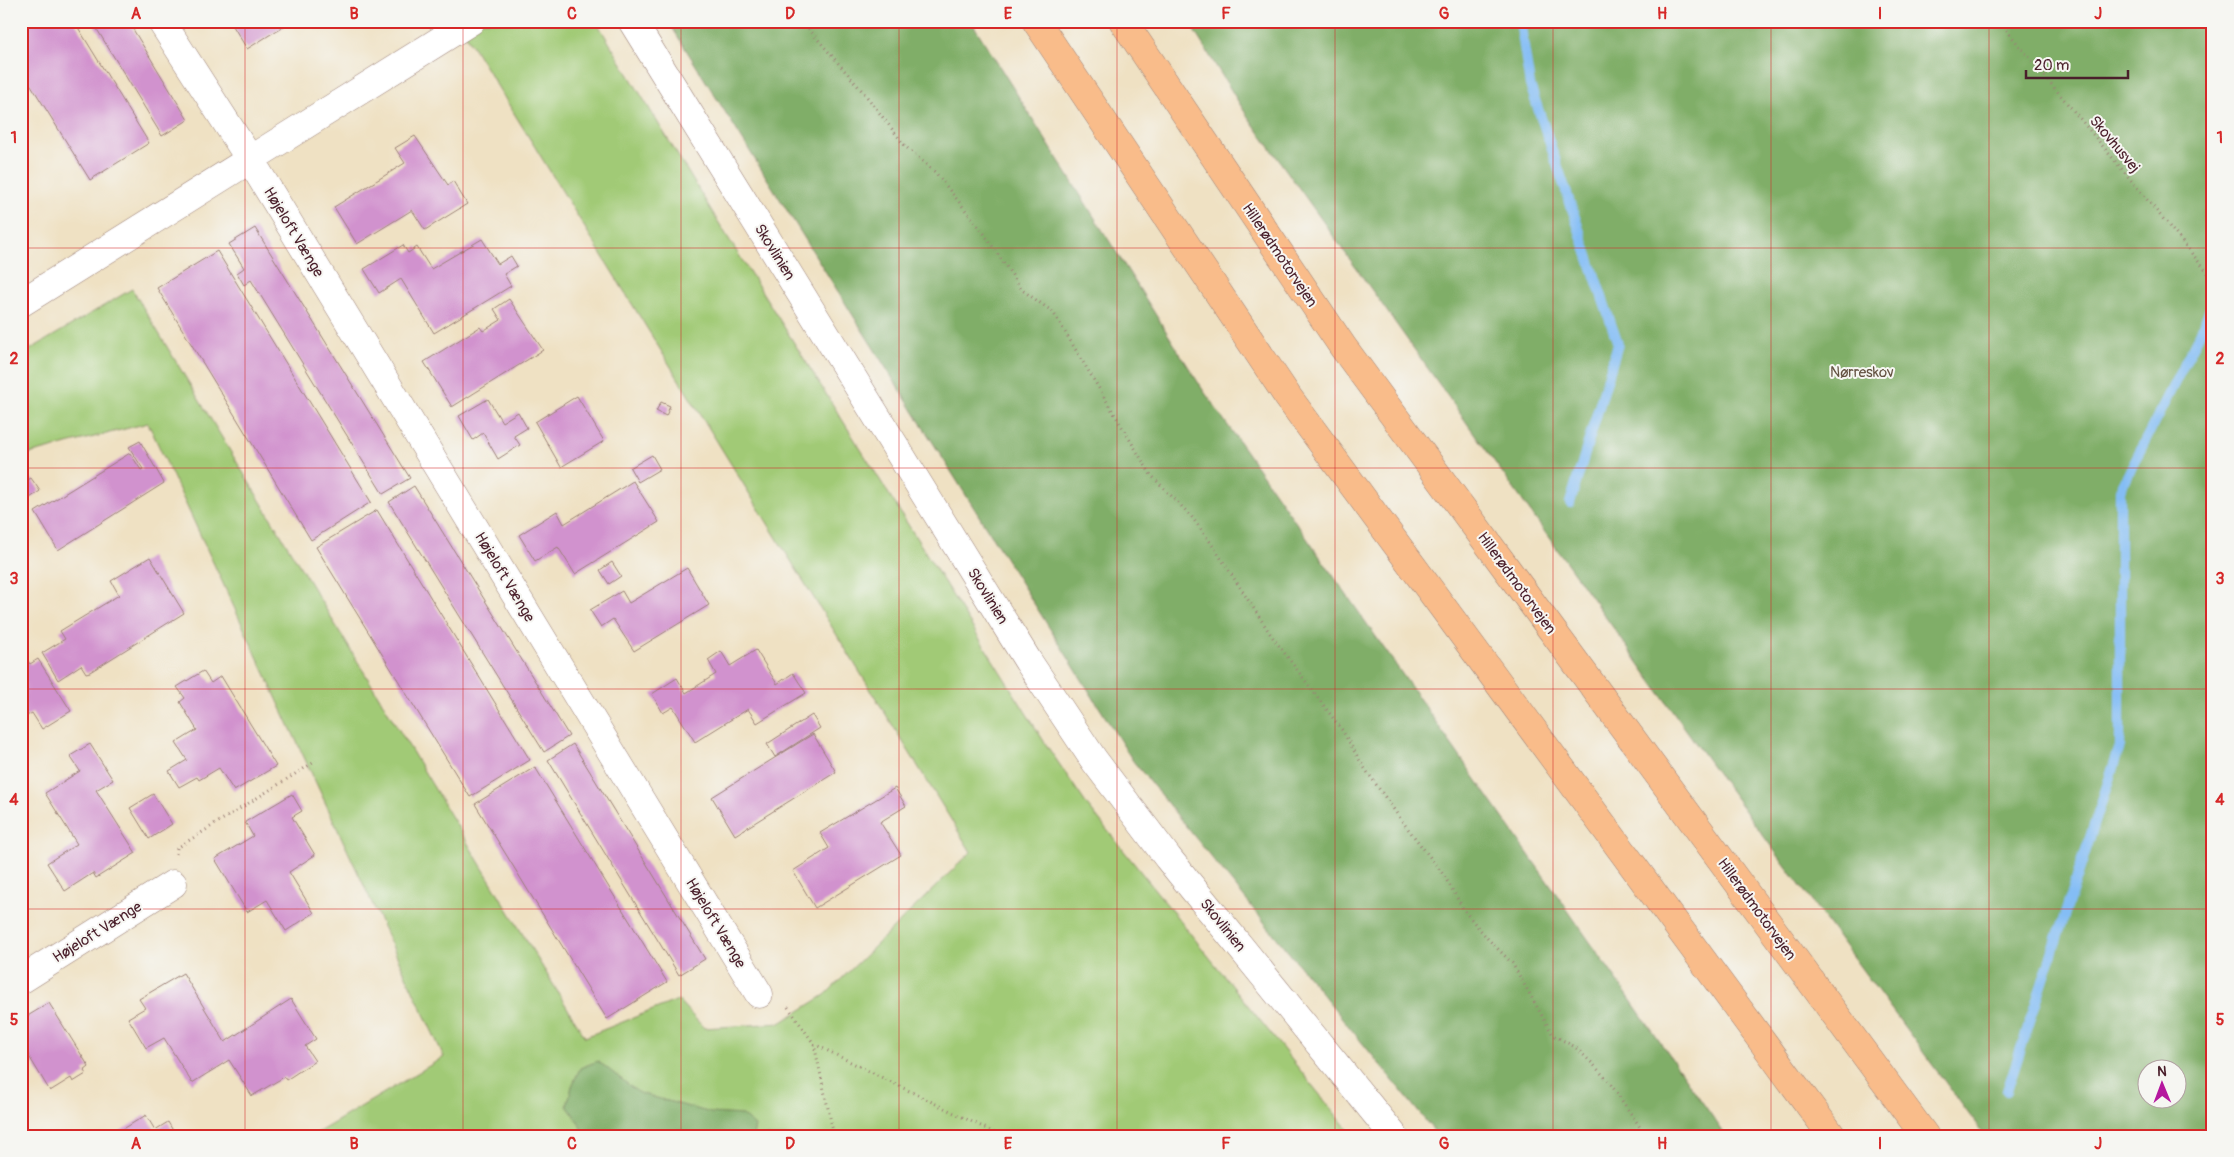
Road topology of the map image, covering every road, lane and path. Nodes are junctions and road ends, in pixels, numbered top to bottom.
1 (162, 21) edge
2 (472, 21) edge
3 (632, 21) edge
4 (802, 21) edge
5 (1036, 21) edge
6 (1123, 21) edge
7 (2002, 21) edge
8 (251, 161) junction
9 (2213, 279) edge
10 (21, 303) edge
11 (316, 761) dead end
12 (174, 884) joint
13 (21, 980) edge
14 (759, 994) joint
15 (814, 1044) junction
16 (834, 1136) edge
17 (1001, 1136) edge
18 (1394, 1136) edge
19 (1646, 1136) edge
20 (1832, 1136) edge
21 (1925, 1136) edge

1 - 8 street, Højeloft Vænge
2 - 8 street
3 - 18 street, Skovlinien
4 - 19 path
5 - 20 highway
6 - 21 highway, Hillerødmotorvejen
7 - 9 path, Skovhusvej
8 - 10 street
8 - 14 street, Højeloft Vænge
11 - 12 path
12 - 13 street, Højeloft Vænge
14 - 15 path
15 - 16 path
15 - 17 path

